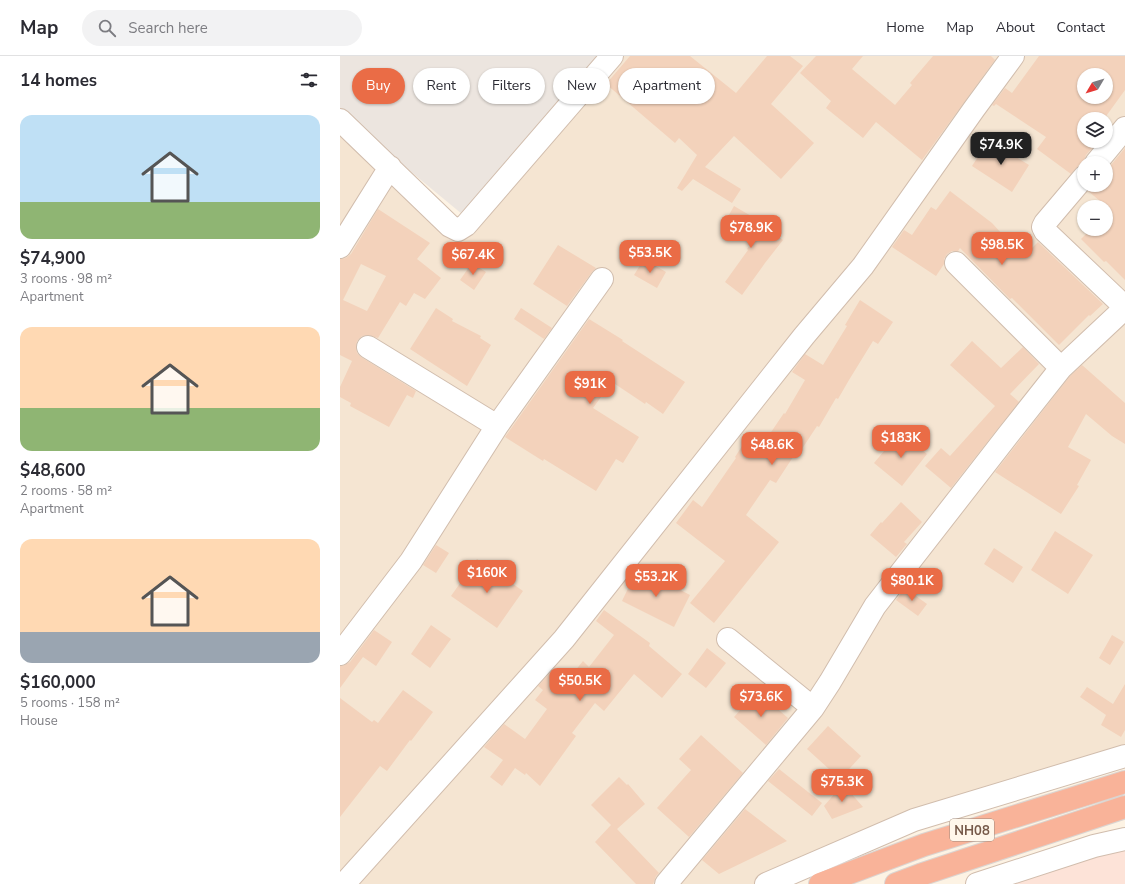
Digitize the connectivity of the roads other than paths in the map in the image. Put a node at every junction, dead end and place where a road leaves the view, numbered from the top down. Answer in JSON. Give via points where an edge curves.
{"nodes":[{"id":1,"x":612,"y":56,"type":"edge"},
{"id":2,"x":1013,"y":56,"type":"edge"},
{"id":3,"x":340,"y":120,"type":"edge"},
{"id":4,"x":1125,"y":128,"type":"edge"},
{"id":5,"x":1102,"y":156,"type":"edge"},
{"id":6,"x":390,"y":167,"type":"junction"},
{"id":7,"x":1077,"y":185,"type":"edge"},
{"id":8,"x":340,"y":247,"type":"edge"},
{"id":9,"x":956,"y":263,"type":"dead end"},
{"id":10,"x":602,"y":279,"type":"dead end"},
{"id":11,"x":1125,"y":308,"type":"edge"},
{"id":12,"x":368,"y":347,"type":"dead end"},
{"id":13,"x":1061,"y":368,"type":"junction"},
{"id":14,"x":497,"y":426,"type":"junction"},
{"id":15,"x":728,"y":639,"type":"dead end"},
{"id":16,"x":340,"y":654,"type":"edge"},
{"id":17,"x":813,"y":708,"type":"junction"},
{"id":18,"x":1125,"y":756,"type":"edge"},
{"id":19,"x":1125,"y":782,"type":"edge"},
{"id":20,"x":1125,"y":807,"type":"edge"},
{"id":21,"x":1125,"y":839,"type":"edge"},
{"id":22,"x":344,"y":884,"type":"edge"},
{"id":23,"x":666,"y":884,"type":"edge"},
{"id":24,"x":766,"y":884,"type":"edge"},
{"id":25,"x":820,"y":884,"type":"edge"},
{"id":26,"x":896,"y":884,"type":"edge"},
{"id":27,"x":977,"y":884,"type":"edge"}],
"edges":[{"from":1,"to":6,"type":"street","via":[[466,225],[458,230],[450,226]]},
{"from":2,"to":22,"type":"street","via":[[863,266],[799,342],[564,639]]},
{"from":3,"to":6,"type":"street"},
{"from":4,"to":5,"type":"street"},
{"from":6,"to":8,"type":"street"},
{"from":7,"to":11,"type":"street","via":[[1045,223],[1045,231]]},
{"from":9,"to":13,"type":"street"},
{"from":10,"to":14,"type":"street"},
{"from":11,"to":13,"type":"street"},
{"from":12,"to":14,"type":"street"},
{"from":13,"to":17,"type":"street","via":[[875,606]]},
{"from":14,"to":16,"type":"street","via":[[411,561]]},
{"from":15,"to":17,"type":"street"},
{"from":17,"to":23,"type":"street"},
{"from":18,"to":24,"type":"street","via":[[914,820]]},
{"from":19,"to":25,"type":"highway","number":"NH08","via":[[924,845]]},
{"from":20,"to":26,"type":"highway","number":"NH08"},
{"from":21,"to":27,"type":"street","via":[[1094,846]]}]}
